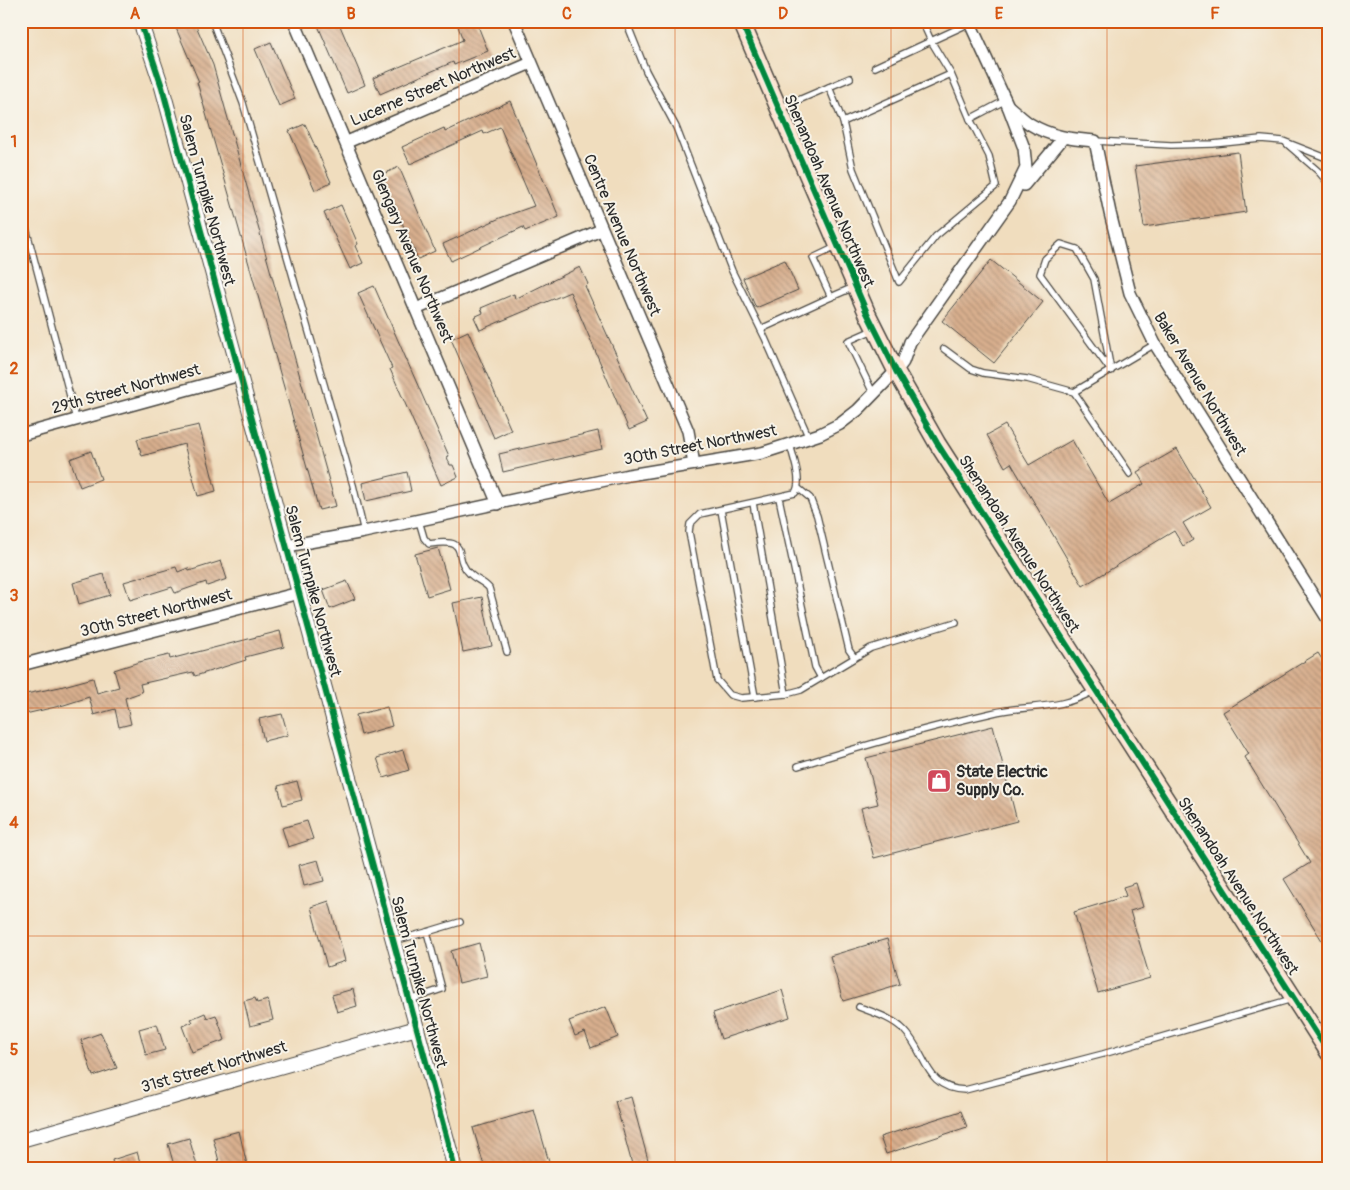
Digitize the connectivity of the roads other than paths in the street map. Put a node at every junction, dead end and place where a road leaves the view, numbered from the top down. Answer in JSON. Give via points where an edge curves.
{"nodes":[{"id":1,"x":140,"y":21,"type":"edge"},
{"id":2,"x":212,"y":21,"type":"edge"},
{"id":3,"x":294,"y":21,"type":"edge"},
{"id":4,"x":514,"y":21,"type":"edge"},
{"id":5,"x":626,"y":21,"type":"edge"},
{"id":6,"x":741,"y":21,"type":"edge"},
{"id":7,"x":922,"y":21,"type":"edge"},
{"id":8,"x":970,"y":22,"type":"edge"},
{"id":9,"x":931,"y":41,"type":"junction"},
{"id":10,"x":531,"y":63,"type":"junction"},
{"id":11,"x":875,"y":67,"type":"dead end"},
{"id":12,"x":952,"y":74,"type":"junction"},
{"id":13,"x":850,"y":78,"type":"dead end"},
{"id":14,"x":829,"y":87,"type":"junction"},
{"id":15,"x":1006,"y":104,"type":"junction"},
{"id":16,"x":778,"y":109,"type":"junction"},
{"id":17,"x":970,"y":119,"type":"junction"},
{"id":18,"x":843,"y":122,"type":"junction"},
{"id":19,"x":1063,"y":138,"type":"junction"},
{"id":20,"x":1096,"y":140,"type":"junction"},
{"id":21,"x":1283,"y":141,"type":"junction"},
{"id":22,"x":347,"y":142,"type":"junction"},
{"id":23,"x":1329,"y":159,"type":"edge"},
{"id":24,"x":1329,"y":184,"type":"edge"},
{"id":25,"x":1010,"y":201,"type":"junction"},
{"id":26,"x":21,"y":209,"type":"edge"},
{"id":27,"x":601,"y":230,"type":"junction"},
{"id":28,"x":837,"y":246,"type":"junction"},
{"id":29,"x":855,"y":287,"type":"junction"},
{"id":30,"x":831,"y":297,"type":"junction"},
{"id":31,"x":416,"y":309,"type":"junction"},
{"id":32,"x":761,"y":329,"type":"junction"},
{"id":33,"x":875,"y":329,"type":"junction"},
{"id":34,"x":1155,"y":344,"type":"junction"},
{"id":35,"x":944,"y":349,"type":"dead end"},
{"id":36,"x":1111,"y":370,"type":"junction"},
{"id":37,"x":896,"y":371,"type":"junction"},
{"id":38,"x":240,"y":376,"type":"junction"},
{"id":39,"x":1074,"y":392,"type":"junction"},
{"id":40,"x":874,"y":393,"type":"junction"},
{"id":41,"x":76,"y":419,"type":"junction"},
{"id":42,"x":21,"y":435,"type":"edge"},
{"id":43,"x":809,"y":438,"type":"junction"},
{"id":44,"x":790,"y":444,"type":"junction"},
{"id":45,"x":694,"y":464,"type":"junction"},
{"id":46,"x":1130,"y":474,"type":"dead end"},
{"id":47,"x":798,"y":488,"type":"junction"},
{"id":48,"x":779,"y":498,"type":"junction"},
{"id":49,"x":753,"y":503,"type":"junction"},
{"id":50,"x":498,"y":504,"type":"junction"},
{"id":51,"x":721,"y":510,"type":"junction"},
{"id":52,"x":420,"y":520,"type":"junction"},
{"id":53,"x":364,"y":532,"type":"junction"},
{"id":54,"x":287,"y":546,"type":"junction"},
{"id":55,"x":299,"y":594,"type":"junction"},
{"id":56,"x":956,"y":622,"type":"dead end"},
{"id":57,"x":1329,"y":622,"type":"edge"},
{"id":58,"x":507,"y":652,"type":"dead end"},
{"id":59,"x":854,"y":657,"type":"junction"},
{"id":60,"x":21,"y":665,"type":"edge"},
{"id":61,"x":821,"y":678,"type":"junction"},
{"id":62,"x":1096,"y":689,"type":"junction"},
{"id":63,"x":786,"y":694,"type":"junction"},
{"id":64,"x":755,"y":697,"type":"junction"},
{"id":65,"x":798,"y":766,"type":"dead end"},
{"id":66,"x":460,"y":922,"type":"dead end"},
{"id":67,"x":427,"y":932,"type":"junction"},
{"id":68,"x":394,"y":941,"type":"junction"},
{"id":69,"x":1294,"y":999,"type":"junction"},
{"id":70,"x":410,"y":1000,"type":"junction"},
{"id":71,"x":859,"y":1007,"type":"dead end"},
{"id":72,"x":417,"y":1028,"type":"junction"},
{"id":73,"x":1329,"y":1053,"type":"edge"},
{"id":74,"x":21,"y":1140,"type":"edge"},
{"id":75,"x":1329,"y":1162,"type":"edge"},
{"id":76,"x":455,"y":1169,"type":"edge"},
{"id":77,"x":1325,"y":1169,"type":"edge"}],
"edges":[{"from":1,"to":38,"type":"street","name":"Salem Turnpike Northwest","via":[[162,86]]},
{"from":2,"to":53,"type":"lane","via":[[243,104]]},
{"from":3,"to":22,"type":"street","name":"Glengary Avenue Northwest"},
{"from":4,"to":10,"type":"street","name":"Centre Avenue Northwest"},
{"from":5,"to":32,"type":"lane","via":[[646,71],[679,134],[732,271]]},
{"from":6,"to":16,"type":"main road","name":"Shenandoah Avenue Northwest"},
{"from":7,"to":9,"type":"lane"},
{"from":8,"to":9,"type":"lane"},
{"from":8,"to":15,"type":"street","name":"30th Street Northwest"},
{"from":9,"to":11,"type":"lane"},
{"from":9,"to":12,"type":"lane"},
{"from":10,"to":22,"type":"street","name":"Lucerne Street Northwest"},
{"from":10,"to":27,"type":"street","name":"Centre Avenue Northwest"},
{"from":12,"to":17,"type":"lane"},
{"from":12,"to":18,"type":"lane"},
{"from":13,"to":14,"type":"lane"},
{"from":14,"to":16,"type":"lane"},
{"from":14,"to":18,"type":"lane"},
{"from":15,"to":17,"type":"lane"},
{"from":15,"to":19,"type":"street","via":[[1028,123]]},
{"from":15,"to":25,"type":"street","name":"30th Street Northwest","via":[[1024,148],[1026,163],[1024,177]]},
{"from":16,"to":28,"type":"main road","name":"Shenandoah Avenue Northwest"},
{"from":17,"to":18,"type":"lane","via":[[990,156],[996,186],[936,236],[899,282],[853,169]]},
{"from":19,"to":20,"type":"street"},
{"from":19,"to":25,"type":"street","name":"30th Street Northwest"},
{"from":20,"to":21,"type":"lane","via":[[1171,145],[1261,138]]},
{"from":20,"to":34,"type":"street","name":"Baker Avenue Northwest","via":[[1130,293]]},
{"from":21,"to":23,"type":"lane"},
{"from":21,"to":24,"type":"lane"},
{"from":22,"to":31,"type":"street","name":"Glengary Avenue Northwest"},
{"from":25,"to":37,"type":"street","name":"30th Street Northwest","via":[[910,342]]},
{"from":26,"to":41,"type":"lane"},
{"from":27,"to":31,"type":"street"},
{"from":27,"to":45,"type":"street","name":"Centre Avenue Northwest","via":[[688,431]]},
{"from":28,"to":29,"type":"main road","name":"Shenandoah Avenue Northwest"},
{"from":28,"to":30,"type":"lane","via":[[813,258]]},
{"from":29,"to":30,"type":"lane"},
{"from":29,"to":33,"type":"main road","name":"Shenandoah Avenue Northwest"},
{"from":30,"to":32,"type":"lane"},
{"from":31,"to":50,"type":"street","name":"Glengary Avenue Northwest"},
{"from":32,"to":43,"type":"lane"},
{"from":33,"to":37,"type":"main road","name":"Shenandoah Avenue Northwest"},
{"from":33,"to":40,"type":"lane","via":[[848,341]]},
{"from":34,"to":36,"type":"lane"},
{"from":34,"to":57,"type":"street","name":"Baker Avenue Northwest"},
{"from":35,"to":39,"type":"lane","via":[[983,373],[1027,379]]},
{"from":36,"to":36,"type":"lane","via":[[1094,279],[1076,249],[1061,244],[1045,259],[1040,274]]},
{"from":36,"to":39,"type":"lane"},
{"from":37,"to":40,"type":"street","name":"30th Street Northwest"},
{"from":37,"to":62,"type":"main road","name":"Shenandoah Avenue Northwest","via":[[938,443]]},
{"from":38,"to":41,"type":"street","name":"29th Street Northwest"},
{"from":38,"to":54,"type":"street","name":"Salem Turnpike Northwest"},
{"from":39,"to":46,"type":"lane"},
{"from":40,"to":43,"type":"street","name":"30th Street Northwest","via":[[840,424]]},
{"from":41,"to":42,"type":"street","name":"29th Street Northwest"},
{"from":43,"to":44,"type":"street","name":"30th Street Northwest"},
{"from":44,"to":45,"type":"street","name":"30th Street Northwest","via":[[762,453]]},
{"from":44,"to":47,"type":"lane"},
{"from":45,"to":50,"type":"street","name":"30th Street Northwest"},
{"from":47,"to":48,"type":"lane","via":[[791,495]]},
{"from":47,"to":59,"type":"lane","via":[[810,498],[817,516],[848,650]]},
{"from":48,"to":49,"type":"lane"},
{"from":48,"to":61,"type":"lane","via":[[815,666]]},
{"from":49,"to":51,"type":"lane"},
{"from":49,"to":63,"type":"lane"},
{"from":50,"to":52,"type":"street","name":"30th Street Northwest"},
{"from":51,"to":64,"type":"lane"},
{"from":51,"to":64,"type":"lane","via":[[700,514],[690,524],[689,532],[717,680],[730,695]]},
{"from":52,"to":53,"type":"street","name":"30th Street Northwest"},
{"from":52,"to":58,"type":"lane","via":[[424,538],[429,544],[454,544],[460,549],[465,568],[489,588]]},
{"from":53,"to":54,"type":"street","name":"30th Street Northwest"},
{"from":54,"to":55,"type":"street","name":"Salem Turnpike Northwest"},
{"from":55,"to":60,"type":"street","name":"30th Street Northwest"},
{"from":55,"to":68,"type":"street","name":"Salem Turnpike Northwest"},
{"from":56,"to":59,"type":"lane","via":[[871,648]]},
{"from":59,"to":61,"type":"lane"},
{"from":61,"to":63,"type":"lane","via":[[801,690]]},
{"from":62,"to":65,"type":"lane","via":[[1065,704],[995,712],[890,738]]},
{"from":62,"to":69,"type":"main road","name":"Shenandoah Avenue Northwest"},
{"from":63,"to":64,"type":"lane"},
{"from":66,"to":67,"type":"lane"},
{"from":67,"to":68,"type":"lane"},
{"from":67,"to":70,"type":"lane","via":[[442,989]]},
{"from":68,"to":70,"type":"street","name":"Salem Turnpike Northwest"},
{"from":69,"to":71,"type":"lane","via":[[965,1090],[945,1086],[936,1080],[904,1029],[880,1014]]},
{"from":69,"to":73,"type":"main road","name":"Shenandoah Avenue Northwest"},
{"from":70,"to":72,"type":"street","name":"Salem Turnpike Northwest"},
{"from":72,"to":74,"type":"street","name":"31st Street Northwest"},
{"from":72,"to":76,"type":"street","name":"Salem Turnpike Northwest"},
{"from":75,"to":77,"type":"lane"}]}
